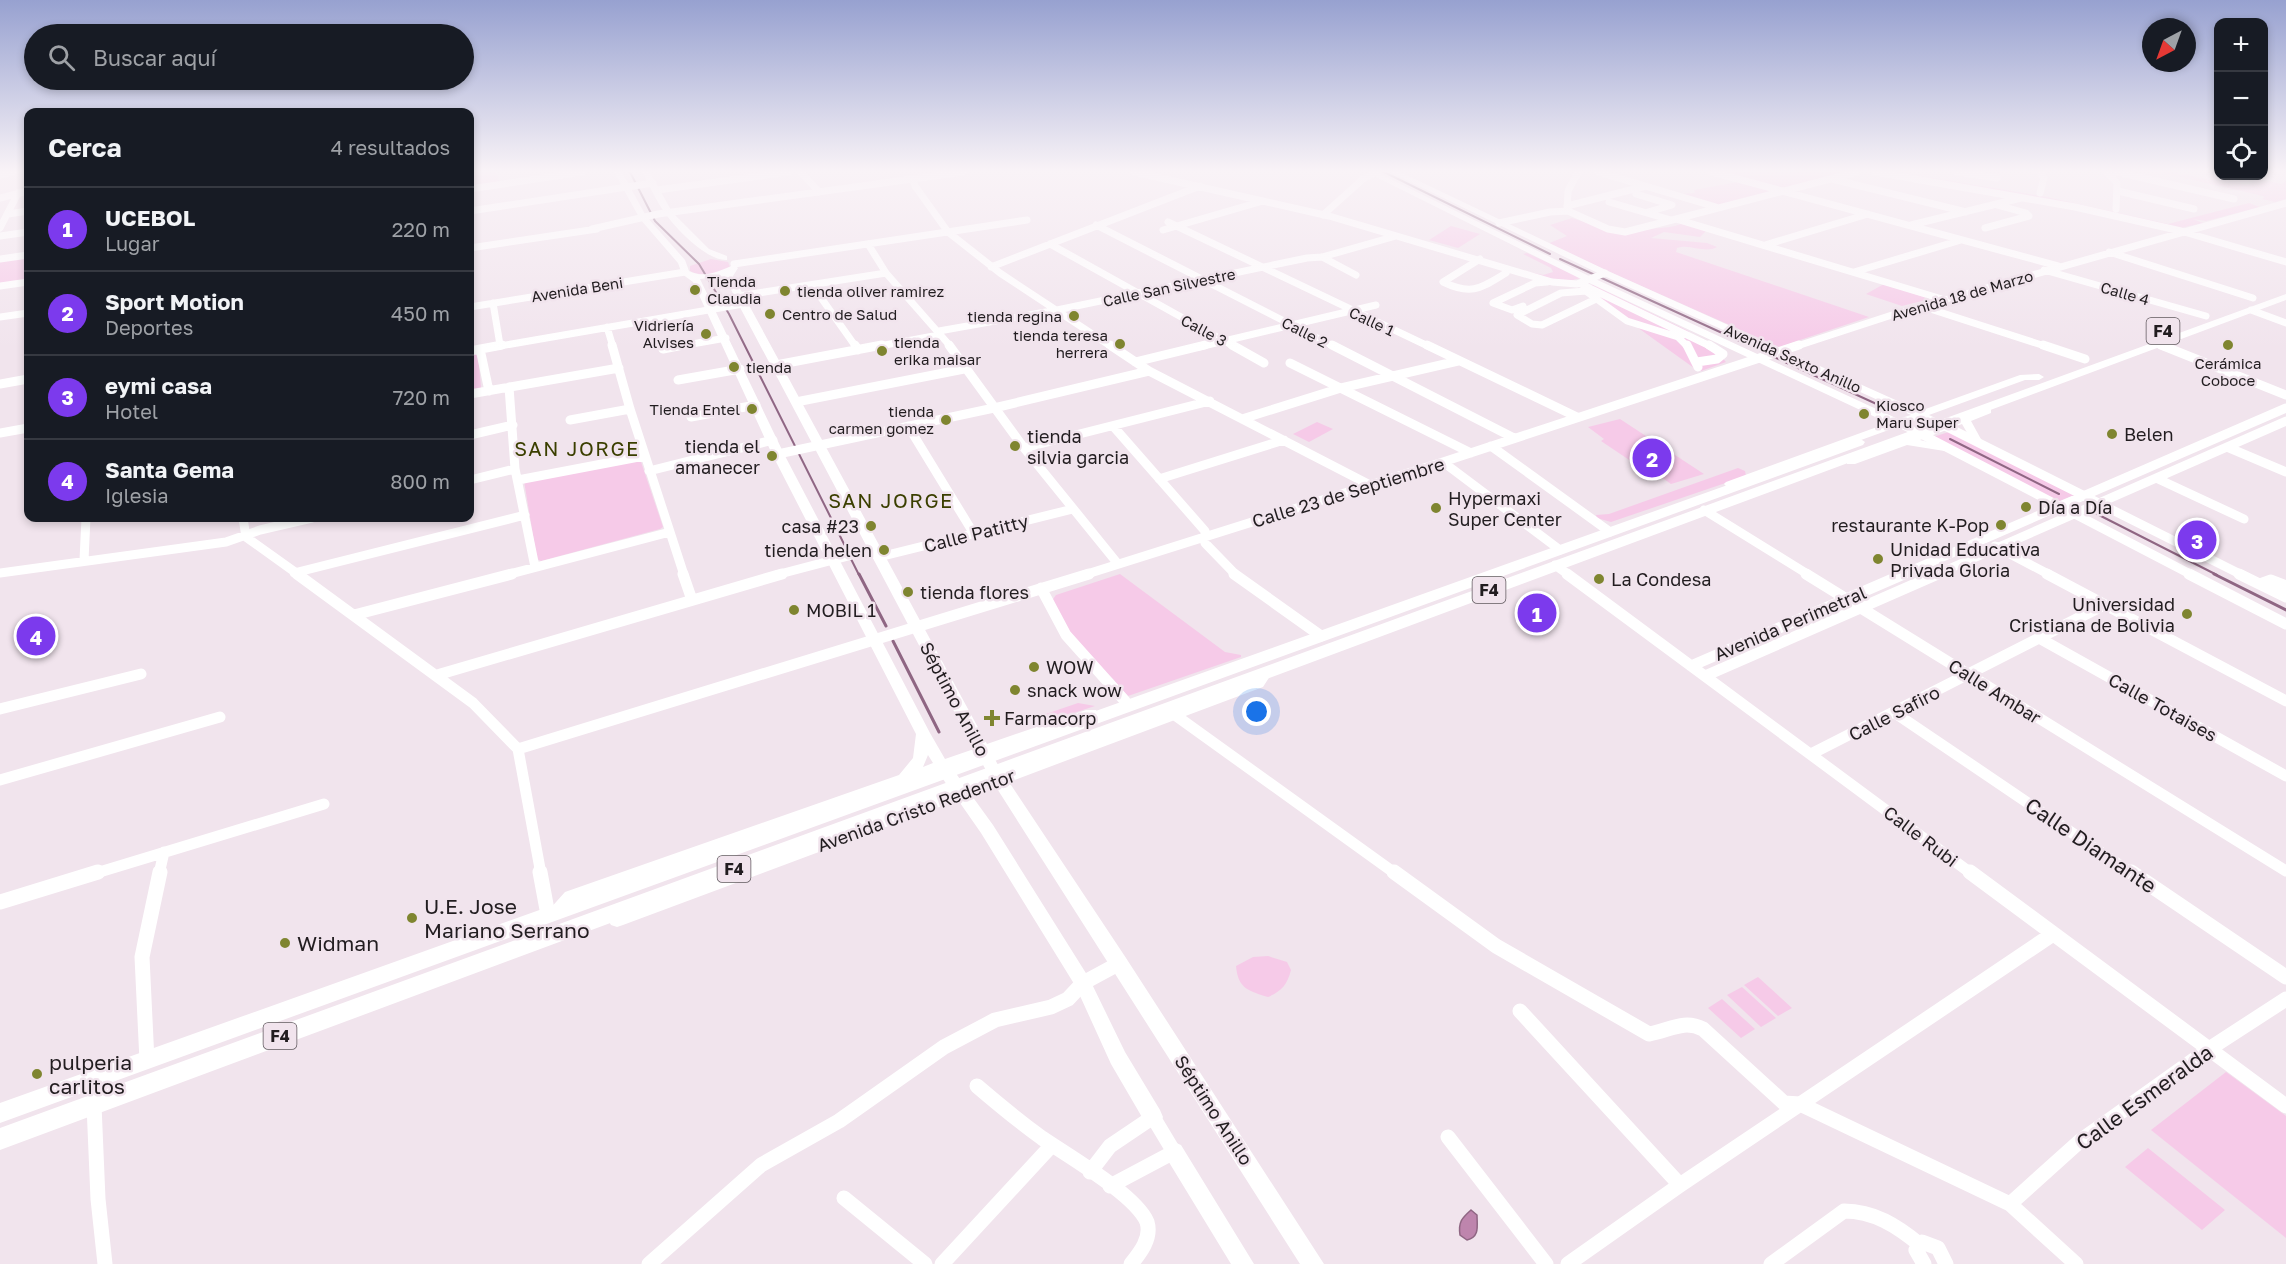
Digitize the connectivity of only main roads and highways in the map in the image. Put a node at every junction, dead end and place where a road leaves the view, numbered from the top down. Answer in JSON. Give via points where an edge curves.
{"nodes":[{"id":1,"x":657,"y":231,"type":"edge"},
{"id":2,"x":686,"y":231,"type":"edge"},
{"id":3,"x":1491,"y":231,"type":"edge"},
{"id":4,"x":1515,"y":231,"type":"edge"},
{"id":5,"x":1554,"y":250,"type":"junction"},
{"id":6,"x":1537,"y":254,"type":"junction"},
{"id":7,"x":1566,"y":256,"type":"junction"},
{"id":8,"x":724,"y":258,"type":"junction"},
{"id":9,"x":1550,"y":261,"type":"junction"},
{"id":10,"x":734,"y":266,"type":"junction"},
{"id":11,"x":689,"y":273,"type":"junction"},
{"id":12,"x":1587,"y":280,"type":"junction"},
{"id":13,"x":2286,"y":287,"type":"edge"},
{"id":14,"x":2286,"y":297,"type":"edge"},
{"id":15,"x":2252,"y":304,"type":"junction"},
{"id":16,"x":1767,"y":355,"type":"junction"},
{"id":17,"x":2040,"y":381,"type":"junction"},
{"id":18,"x":1898,"y":405,"type":"junction"},
{"id":19,"x":1937,"y":408,"type":"junction"},
{"id":20,"x":1874,"y":411,"type":"junction"},
{"id":21,"x":1921,"y":415,"type":"junction"},
{"id":22,"x":1965,"y":420,"type":"junction"},
{"id":23,"x":1898,"y":423,"type":"junction"},
{"id":24,"x":1947,"y":427,"type":"junction"},
{"id":25,"x":1880,"y":430,"type":"junction"},
{"id":26,"x":1923,"y":435,"type":"junction"},
{"id":27,"x":1906,"y":441,"type":"junction"},
{"id":28,"x":1977,"y":441,"type":"road end"},
{"id":29,"x":1953,"y":451,"type":"road end"},
{"id":30,"x":1705,"y":506,"type":"junction"},
{"id":31,"x":1259,"y":667,"type":"junction"},
{"id":32,"x":969,"y":725,"type":"junction"},
{"id":33,"x":923,"y":733,"type":"junction"},
{"id":34,"x":1020,"y":738,"type":"junction"},
{"id":35,"x":991,"y":749,"type":"junction"},
{"id":36,"x":934,"y":768,"type":"junction"},
{"id":37,"x":1024,"y":770,"type":"junction"},
{"id":38,"x":999,"y":780,"type":"junction"},
{"id":39,"x":900,"y":781,"type":"junction"},
{"id":40,"x":946,"y":799,"type":"junction"},
{"id":41,"x":1014,"y":802,"type":"junction"},
{"id":42,"x":879,"y":806,"type":"junction"},
{"id":43,"x":977,"y":814,"type":"junction"},
{"id":44,"x":554,"y":920,"type":"junction"},
{"id":45,"x":245,"y":1025,"type":"junction"},
{"id":46,"x":34,"y":1101,"type":"junction"},
{"id":47,"x":0,"y":1113,"type":"edge"},
{"id":48,"x":1153,"y":1117,"type":"road end"},
{"id":49,"x":0,"y":1120,"type":"edge"},
{"id":50,"x":0,"y":1139,"type":"edge"},
{"id":51,"x":1174,"y":1152,"type":"road end"},
{"id":52,"x":1243,"y":1264,"type":"edge"},
{"id":53,"x":1312,"y":1264,"type":"edge"}],
"edges":[{"from":1,"to":11,"type":"main road"},
{"from":2,"to":8,"type":"main road","via":[[707,253]]},
{"from":3,"to":6,"type":"main road","name":"Avenida Sexto Anillo"},
{"from":4,"to":5,"type":"main road","name":"Avenida Sexto Anillo"},
{"from":5,"to":6,"type":"main road"},
{"from":5,"to":7,"type":"main road","name":"Avenida Sexto Anillo"},
{"from":6,"to":9,"type":"main road","name":"Avenida Sexto Anillo"},
{"from":7,"to":9,"type":"main road","via":[[1550,257]]},
{"from":7,"to":12,"type":"main road","name":"Avenida Sexto Anillo"},
{"from":8,"to":10,"type":"main road"},
{"from":8,"to":11,"type":"main road","via":[[696,261]]},
{"from":9,"to":12,"type":"main road","name":"Avenida Sexto Anillo"},
{"from":10,"to":11,"type":"main road","via":[[710,277]]},
{"from":10,"to":32,"type":"main road","name":"Séptimo Anillo","via":[[729,276],[738,302],[776,365]]},
{"from":11,"to":33,"type":"main road","via":[[716,308],[778,453]]},
{"from":12,"to":16,"type":"main road","name":"Avenida Sexto Anillo"},
{"from":12,"to":16,"type":"main road","name":"Avenida Sexto Anillo"},
{"from":13,"to":15,"type":"highway","name":"Avenida Cristo Redentor","number":"F4"},
{"from":14,"to":15,"type":"highway","name":"Avenida Cristo Redentor","number":"F4"},
{"from":15,"to":17,"type":"highway","name":"Avenida Cristo Redentor","number":"F4","via":[[2157,344]]},
{"from":15,"to":17,"type":"highway","name":"Avenida Cristo Redentor","number":"F4","via":[[2085,359]]},
{"from":16,"to":18,"type":"main road","name":"Avenida Sexto Anillo"},
{"from":16,"to":20,"type":"main road","name":"Avenida Sexto Anillo"},
{"from":17,"to":19,"type":"main road","name":"Avenida Cristo Redentor","via":[[2024,377]]},
{"from":17,"to":22,"type":"main road","name":"Avenida Cristo Redentor","via":[[2048,387]]},
{"from":17,"to":30,"type":"highway","name":"Avenida Cristo Redentor","number":"F4","via":[[1741,497]]},
{"from":17,"to":30,"type":"highway","name":"Avenida Cristo Redentor","number":"F4","via":[[1728,489]]},
{"from":18,"to":19,"type":"main road"},
{"from":18,"to":21,"type":"main road","name":"Avenida Sexto Anillo"},
{"from":19,"to":21,"type":"main road","name":"Avenida Cristo Redentor"},
{"from":19,"to":22,"type":"main road","via":[[1941,417]]},
{"from":20,"to":23,"type":"main road","name":"Avenida Sexto Anillo"},
{"from":20,"to":25,"type":"main road","via":[[1881,422]]},
{"from":21,"to":23,"type":"main road","name":"Avenida Cristo Redentor"},
{"from":21,"to":24,"type":"main road","name":"Avenida Sexto Anillo"},
{"from":22,"to":24,"type":"main road","name":"Avenida Cristo Redentor"},
{"from":22,"to":28,"type":"main road"},
{"from":23,"to":25,"type":"main road","name":"Avenida Cristo Redentor"},
{"from":23,"to":26,"type":"main road"},
{"from":24,"to":26,"type":"main road","name":"Avenida Cristo Redentor"},
{"from":25,"to":27,"type":"main road","via":[[1901,432]]},
{"from":25,"to":30,"type":"main road","name":"Avenida Cristo Redentor","via":[[1715,490]]},
{"from":26,"to":27,"type":"main road","name":"Avenida Cristo Redentor"},
{"from":27,"to":29,"type":"main road"},
{"from":27,"to":30,"type":"main road","name":"Avenida Cristo Redentor","via":[[1738,503]]},
{"from":30,"to":31,"type":"highway","name":"Avenida Cristo Redentor","number":"F4","via":[[1555,565]]},
{"from":30,"to":31,"type":"highway","name":"Avenida Cristo Redentor","number":"F4","via":[[1610,532],[1321,636]]},
{"from":31,"to":34,"type":"main road","name":"Avenida Cristo Redentor","via":[[1233,663]]},
{"from":31,"to":37,"type":"main road","name":"Avenida Cristo Redentor","via":[[1258,684]]},
{"from":31,"to":42,"type":"highway","name":"Avenida Cristo Redentor","number":"F4","via":[[1050,752]]},
{"from":31,"to":42,"type":"highway","name":"Avenida Cristo Redentor","number":"F4","via":[[1038,739]]},
{"from":32,"to":34,"type":"main road","via":[[975,732],[996,740]]},
{"from":32,"to":35,"type":"main road","name":"Séptimo Anillo"},
{"from":33,"to":36,"type":"main road"},
{"from":33,"to":39,"type":"main road","via":[[921,757]]},
{"from":34,"to":35,"type":"main road","name":"Avenida Cristo Redentor"},
{"from":35,"to":36,"type":"main road","name":"Avenida Cristo Redentor"},
{"from":35,"to":37,"type":"main road","via":[[998,767]]},
{"from":35,"to":38,"type":"main road","name":"Séptimo Anillo"},
{"from":36,"to":39,"type":"main road","name":"Avenida Cristo Redentor"},
{"from":36,"to":40,"type":"main road","via":[[950,784]]},
{"from":37,"to":38,"type":"main road","name":"Avenida Cristo Redentor"},
{"from":37,"to":41,"type":"main road","via":[[1014,788]]},
{"from":38,"to":40,"type":"main road","name":"Avenida Cristo Redentor"},
{"from":38,"to":41,"type":"main road","name":"Séptimo Anillo"},
{"from":39,"to":44,"type":"main road","name":"Avenida Cristo Redentor","via":[[571,897]]},
{"from":40,"to":43,"type":"main road"},
{"from":40,"to":43,"type":"main road","via":[[952,806]]},
{"from":40,"to":44,"type":"main road","name":"Avenida Cristo Redentor","via":[[583,933]]},
{"from":41,"to":53,"type":"main road","name":"Séptimo Anillo"},
{"from":42,"to":44,"type":"highway","name":"Avenida Cristo Redentor","number":"F4"},
{"from":43,"to":48,"type":"main road","via":[[1083,983],[1118,1058]]},
{"from":44,"to":45,"type":"highway","name":"Avenida Cristo Redentor","number":"F4"},
{"from":44,"to":50,"type":"highway","name":"Avenida Cristo Redentor","number":"F4"},
{"from":45,"to":46,"type":"highway","name":"Avenida Cristo Redentor","number":"F4"},
{"from":45,"to":50,"type":"highway","via":[[239,1037],[223,1048],[52,1111]]},
{"from":46,"to":47,"type":"highway","name":"Avenida Cristo Redentor","number":"F4"},
{"from":46,"to":49,"type":"highway"},
{"from":51,"to":52,"type":"main road"}]}
